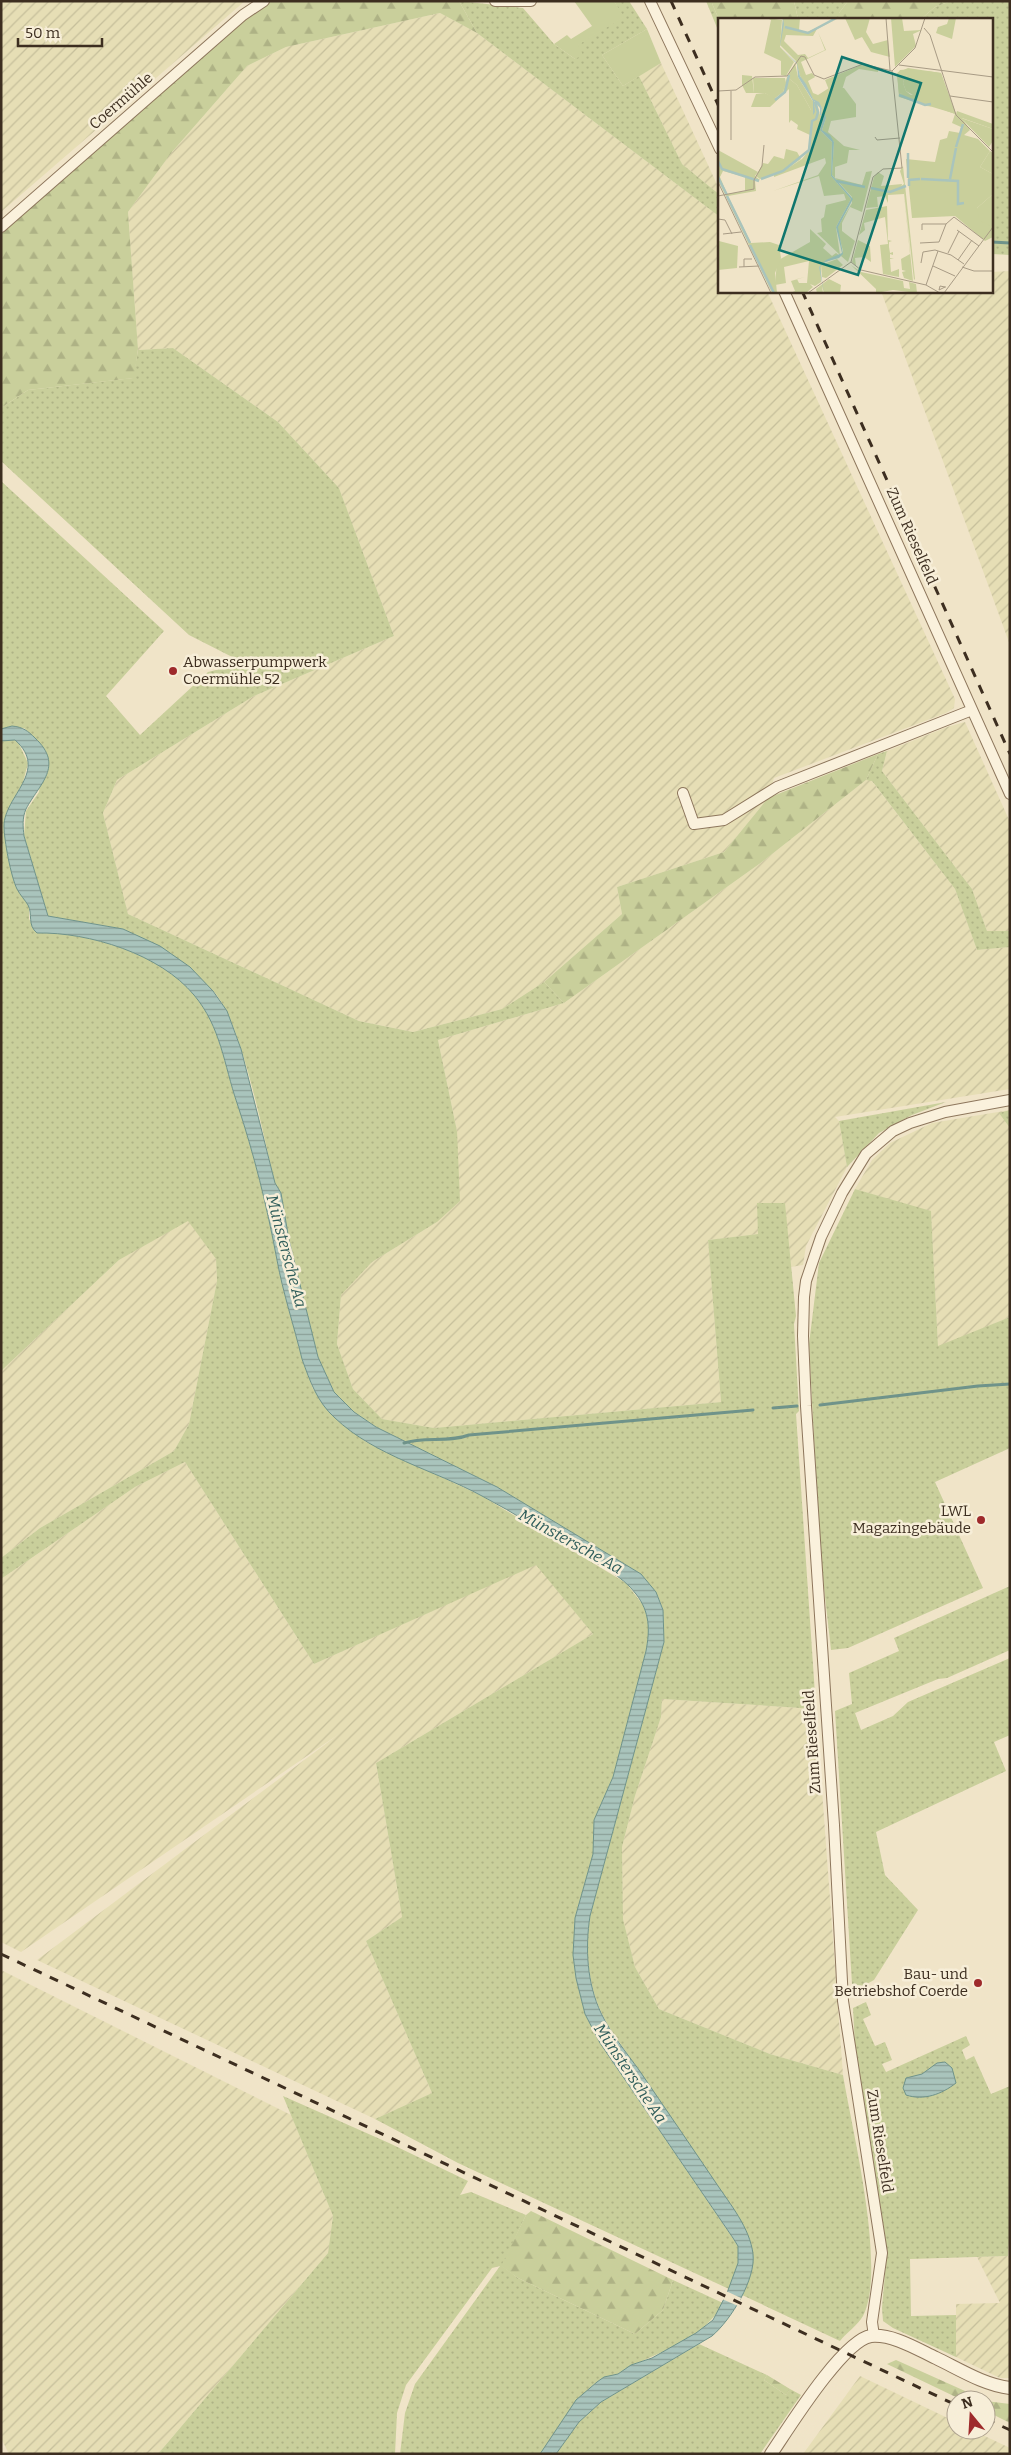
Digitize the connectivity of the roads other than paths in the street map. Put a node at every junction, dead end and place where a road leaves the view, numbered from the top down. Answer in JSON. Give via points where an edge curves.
{"nodes":[{"id":1,"x":264,"y":1,"type":"edge"},
{"id":2,"x":495,"y":1,"type":"edge"},
{"id":3,"x":531,"y":1,"type":"edge"},
{"id":4,"x":650,"y":1,"type":"edge"},
{"id":5,"x":718,"y":145,"type":"edge"},
{"id":6,"x":1,"y":228,"type":"edge"},
{"id":7,"x":784,"y":292,"type":"edge"},
{"id":8,"x":972,"y":710,"type":"junction"},
{"id":9,"x":683,"y":793,"type":"dead end"},
{"id":10,"x":1010,"y":794,"type":"edge"},
{"id":11,"x":1010,"y":1100,"type":"edge"},
{"id":12,"x":874,"y":2336,"type":"junction"},
{"id":13,"x":1010,"y":2388,"type":"edge"},
{"id":14,"x":771,"y":2454,"type":"edge"}],
"edges":[{"from":1,"to":6,"type":"street","name":"Coermühle","via":[[242,15]]},
{"from":2,"to":3,"type":"street"},
{"from":4,"to":5,"type":"street"},
{"from":7,"to":8,"type":"street","name":"Zum Rieselfeld"},
{"from":8,"to":9,"type":"street","via":[[777,787],[724,820],[694,824]]},
{"from":8,"to":10,"type":"street","name":"Zum Rieselfeld"},
{"from":11,"to":12,"type":"street","name":"Zum Rieselfeld","via":[[927,1116],[893,1131],[873,1148],[856,1168],[821,1237],[804,1297],[807,1416],[843,2001],[882,2253],[872,2322]]},
{"from":12,"to":13,"type":"street","via":[[904,2343],[985,2381]]},
{"from":12,"to":14,"type":"street","via":[[860,2340],[837,2362]]}]}
